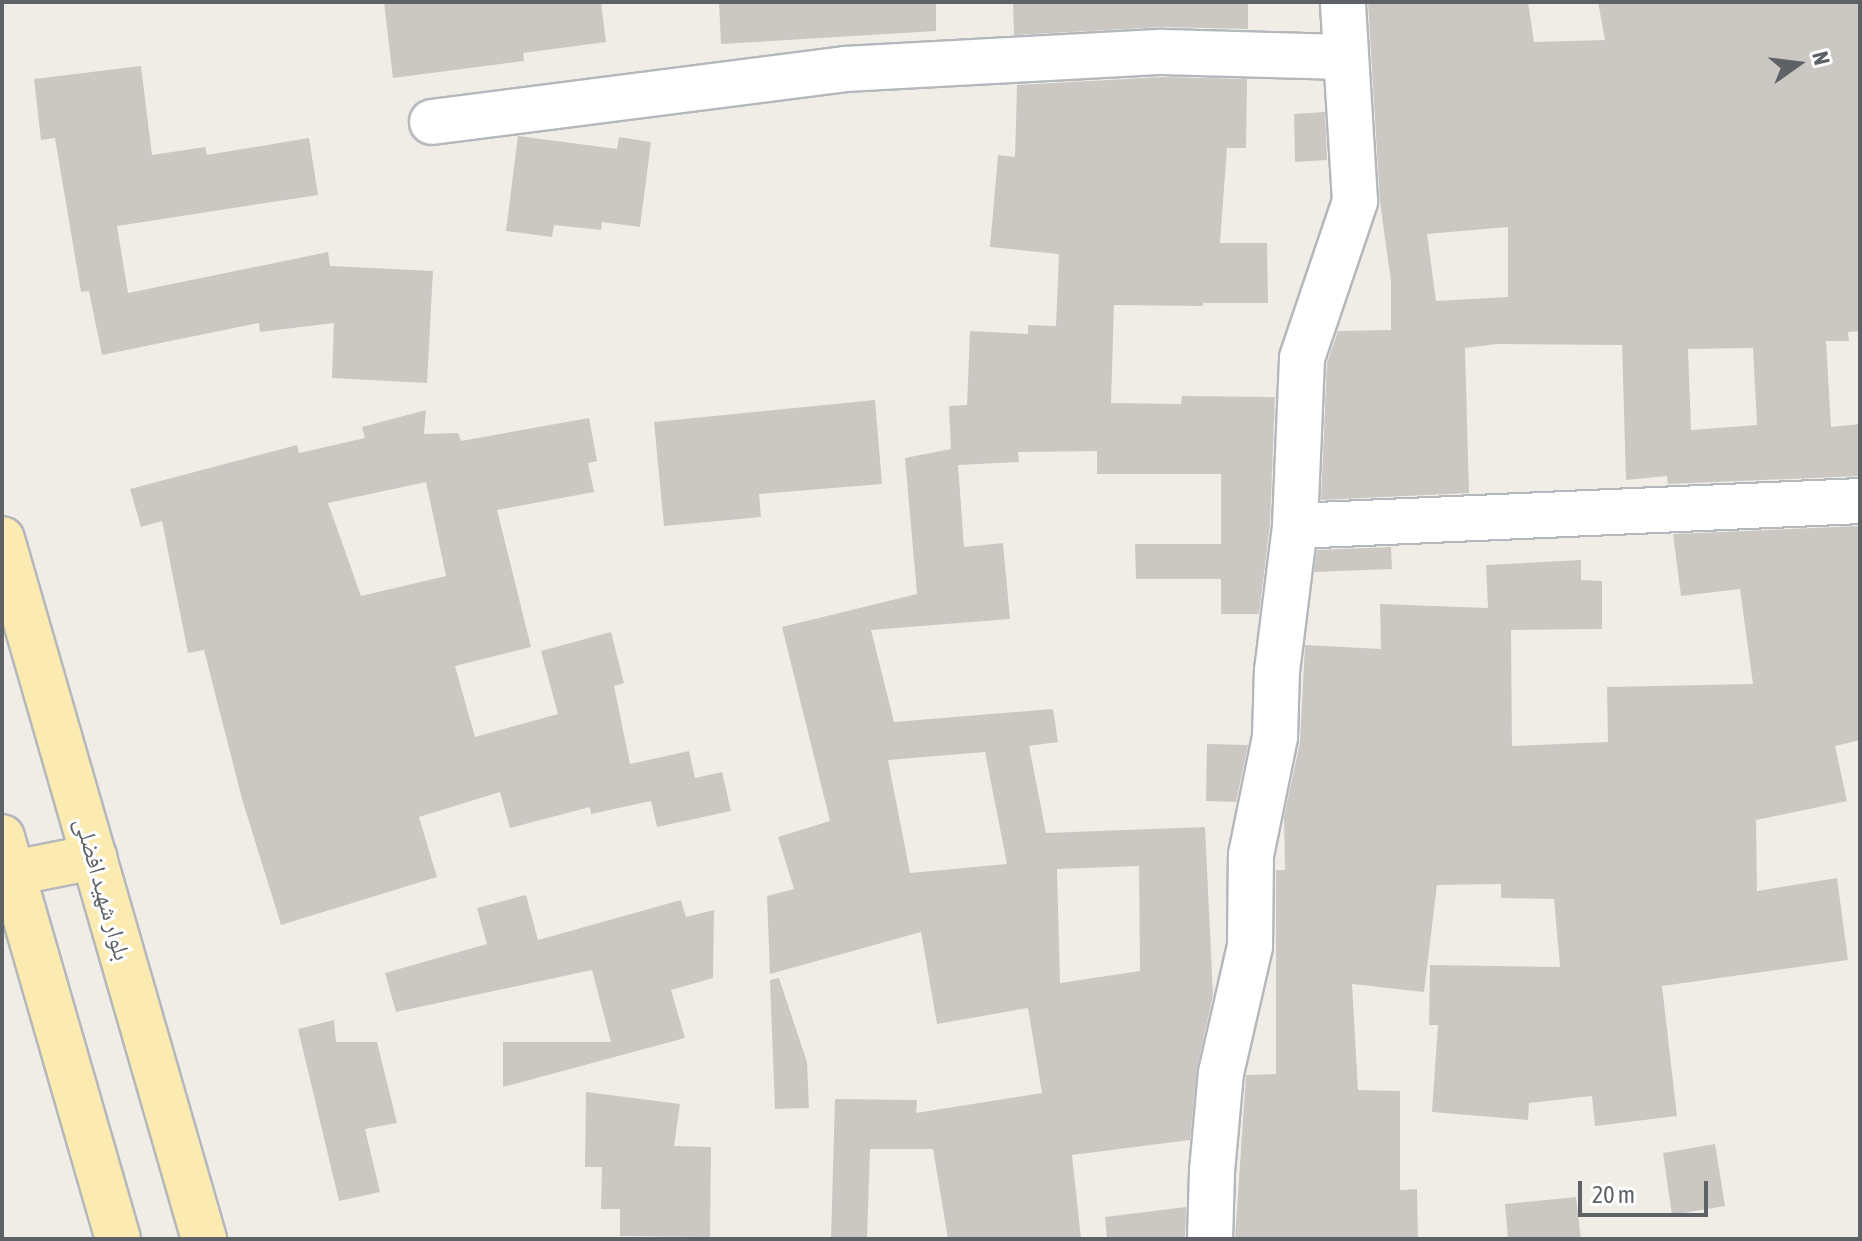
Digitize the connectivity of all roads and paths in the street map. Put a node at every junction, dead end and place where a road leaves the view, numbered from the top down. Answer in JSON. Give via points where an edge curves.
{"nodes":[{"id":1,"x":1343,"y":2,"type":"edge"},
{"id":2,"x":1345,"y":57,"type":"junction"},
{"id":3,"x":432,"y":122,"type":"dead end"},
{"id":4,"x":1860,"y":501,"type":"edge"},
{"id":5,"x":1295,"y":526,"type":"junction"},
{"id":6,"x":2,"y":539,"type":"edge"},
{"id":7,"x":8,"y":855,"type":"edge"},
{"id":8,"x":94,"y":857,"type":"junction"},
{"id":9,"x":118,"y":1239,"type":"edge"},
{"id":10,"x":204,"y":1239,"type":"edge"},
{"id":11,"x":1210,"y":1239,"type":"edge"}],
"edges":[{"from":1,"to":2,"type":"street"},
{"from":2,"to":3,"type":"street","via":[[1163,52],[845,69]]},
{"from":2,"to":5,"type":"street","via":[[1355,201],[1302,358]]},
{"from":4,"to":5,"type":"street"},
{"from":5,"to":11,"type":"street","via":[[1277,671],[1275,737],[1251,855],[1250,946],[1221,1073]]},
{"from":6,"to":8,"type":"main road","name":"بلوار شهید افضلی"},
{"from":7,"to":8,"type":"main road"},
{"from":7,"to":9,"type":"main road"},
{"from":8,"to":10,"type":"main road","name":"بلوار شهید افضلی"}]}
